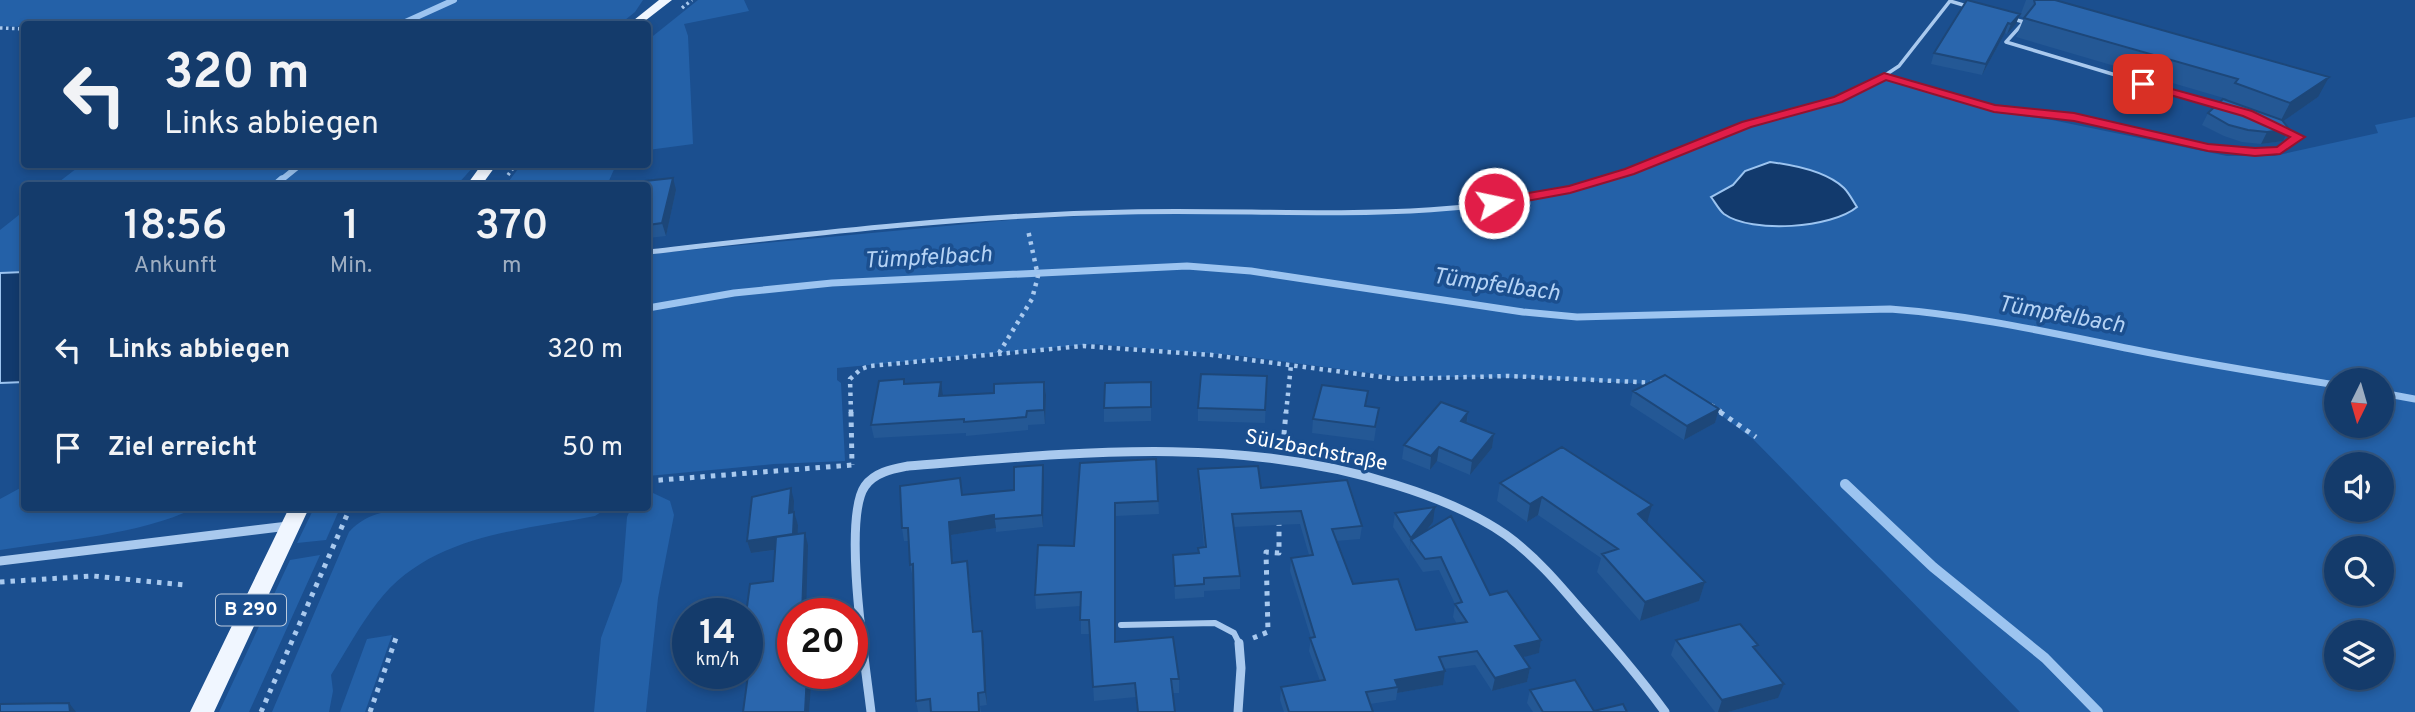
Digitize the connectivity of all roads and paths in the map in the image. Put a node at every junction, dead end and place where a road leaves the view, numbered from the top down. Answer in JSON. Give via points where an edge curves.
{"nodes":[{"id":1,"x":666,"y":0,"type":"edge"},
{"id":2,"x":1975,"y":8,"type":"edge"},
{"id":3,"x":2012,"y":18,"type":"edge"},
{"id":4,"x":638,"y":21,"type":"edge"},
{"id":5,"x":0,"y":28,"type":"edge"},
{"id":6,"x":21,"y":29,"type":"edge"},
{"id":7,"x":1884,"y":76,"type":"junction"},
{"id":8,"x":2234,"y":110,"type":"edge"},
{"id":9,"x":2278,"y":128,"type":"edge"},
{"id":10,"x":1025,"y":215,"type":"junction"},
{"id":11,"x":651,"y":252,"type":"edge"},
{"id":12,"x":999,"y":353,"type":"junction"},
{"id":13,"x":1291,"y":365,"type":"junction"},
{"id":14,"x":1667,"y":384,"type":"edge"},
{"id":15,"x":1701,"y":399,"type":"edge"},
{"id":16,"x":1756,"y":437,"type":"dead end"},
{"id":17,"x":1281,"y":458,"type":"junction"},
{"id":18,"x":852,"y":465,"type":"junction"},
{"id":19,"x":872,"y":478,"type":"junction"},
{"id":20,"x":651,"y":481,"type":"edge"},
{"id":21,"x":349,"y":511,"type":"edge"},
{"id":22,"x":1279,"y":511,"type":"edge"},
{"id":23,"x":294,"y":517,"type":"edge"},
{"id":24,"x":0,"y":561,"type":"edge"},
{"id":25,"x":0,"y":582,"type":"edge"},
{"id":26,"x":185,"y":584,"type":"dead end"},
{"id":27,"x":1121,"y":625,"type":"dead end"},
{"id":28,"x":397,"y":635,"type":"dead end"},
{"id":29,"x":1239,"y":643,"type":"junction"},
{"id":30,"x":202,"y":712,"type":"edge"},
{"id":31,"x":261,"y":712,"type":"edge"},
{"id":32,"x":370,"y":712,"type":"edge"},
{"id":33,"x":871,"y":712,"type":"edge"},
{"id":34,"x":1238,"y":712,"type":"edge"},
{"id":35,"x":1665,"y":712,"type":"edge"}],
"edges":[{"from":1,"to":4,"type":"main road"},
{"from":2,"to":7,"type":"lane","via":[[1950,1],[1899,65]]},
{"from":3,"to":8,"type":"lane","via":[[2024,22],[2006,42]]},
{"from":5,"to":6,"type":"path"},
{"from":7,"to":9,"type":"lane","via":[[1994,108],[2074,117],[2208,148],[2280,150],[2299,137]]},
{"from":7,"to":10,"type":"lane","via":[[1838,100],[1747,124],[1630,172],[1570,190],[1494,203],[1425,209]]},
{"from":10,"to":11,"type":"lane"},
{"from":10,"to":12,"type":"path","via":[[1038,273],[1032,299]]},
{"from":12,"to":13,"type":"path","via":[[1100,346]]},
{"from":12,"to":18,"type":"path","via":[[870,366],[854,373],[849,384]]},
{"from":13,"to":14,"type":"path","via":[[1396,379],[1530,376]]},
{"from":13,"to":17,"type":"path"},
{"from":15,"to":16,"type":"path"},
{"from":17,"to":19,"type":"street","name":"Sülzbachstraße","via":[[1127,449],[908,466]]},
{"from":17,"to":35,"type":"street","name":"Sülzbachstraße","via":[[1411,488],[1459,506],[1507,536],[1543,566]]},
{"from":18,"to":19,"type":"path"},
{"from":18,"to":20,"type":"path"},
{"from":19,"to":33,"type":"street","via":[[862,490],[857,536]]},
{"from":21,"to":31,"type":"path"},
{"from":22,"to":29,"type":"path","via":[[1279,553],[1266,552],[1268,632]]},
{"from":23,"to":24,"type":"street"},
{"from":23,"to":30,"type":"main road","number":"B 290"},
{"from":25,"to":26,"type":"path","via":[[96,576]]},
{"from":27,"to":29,"type":"lane","via":[[1215,623],[1234,633]]},
{"from":28,"to":32,"type":"path"},
{"from":29,"to":34,"type":"street"}]}
